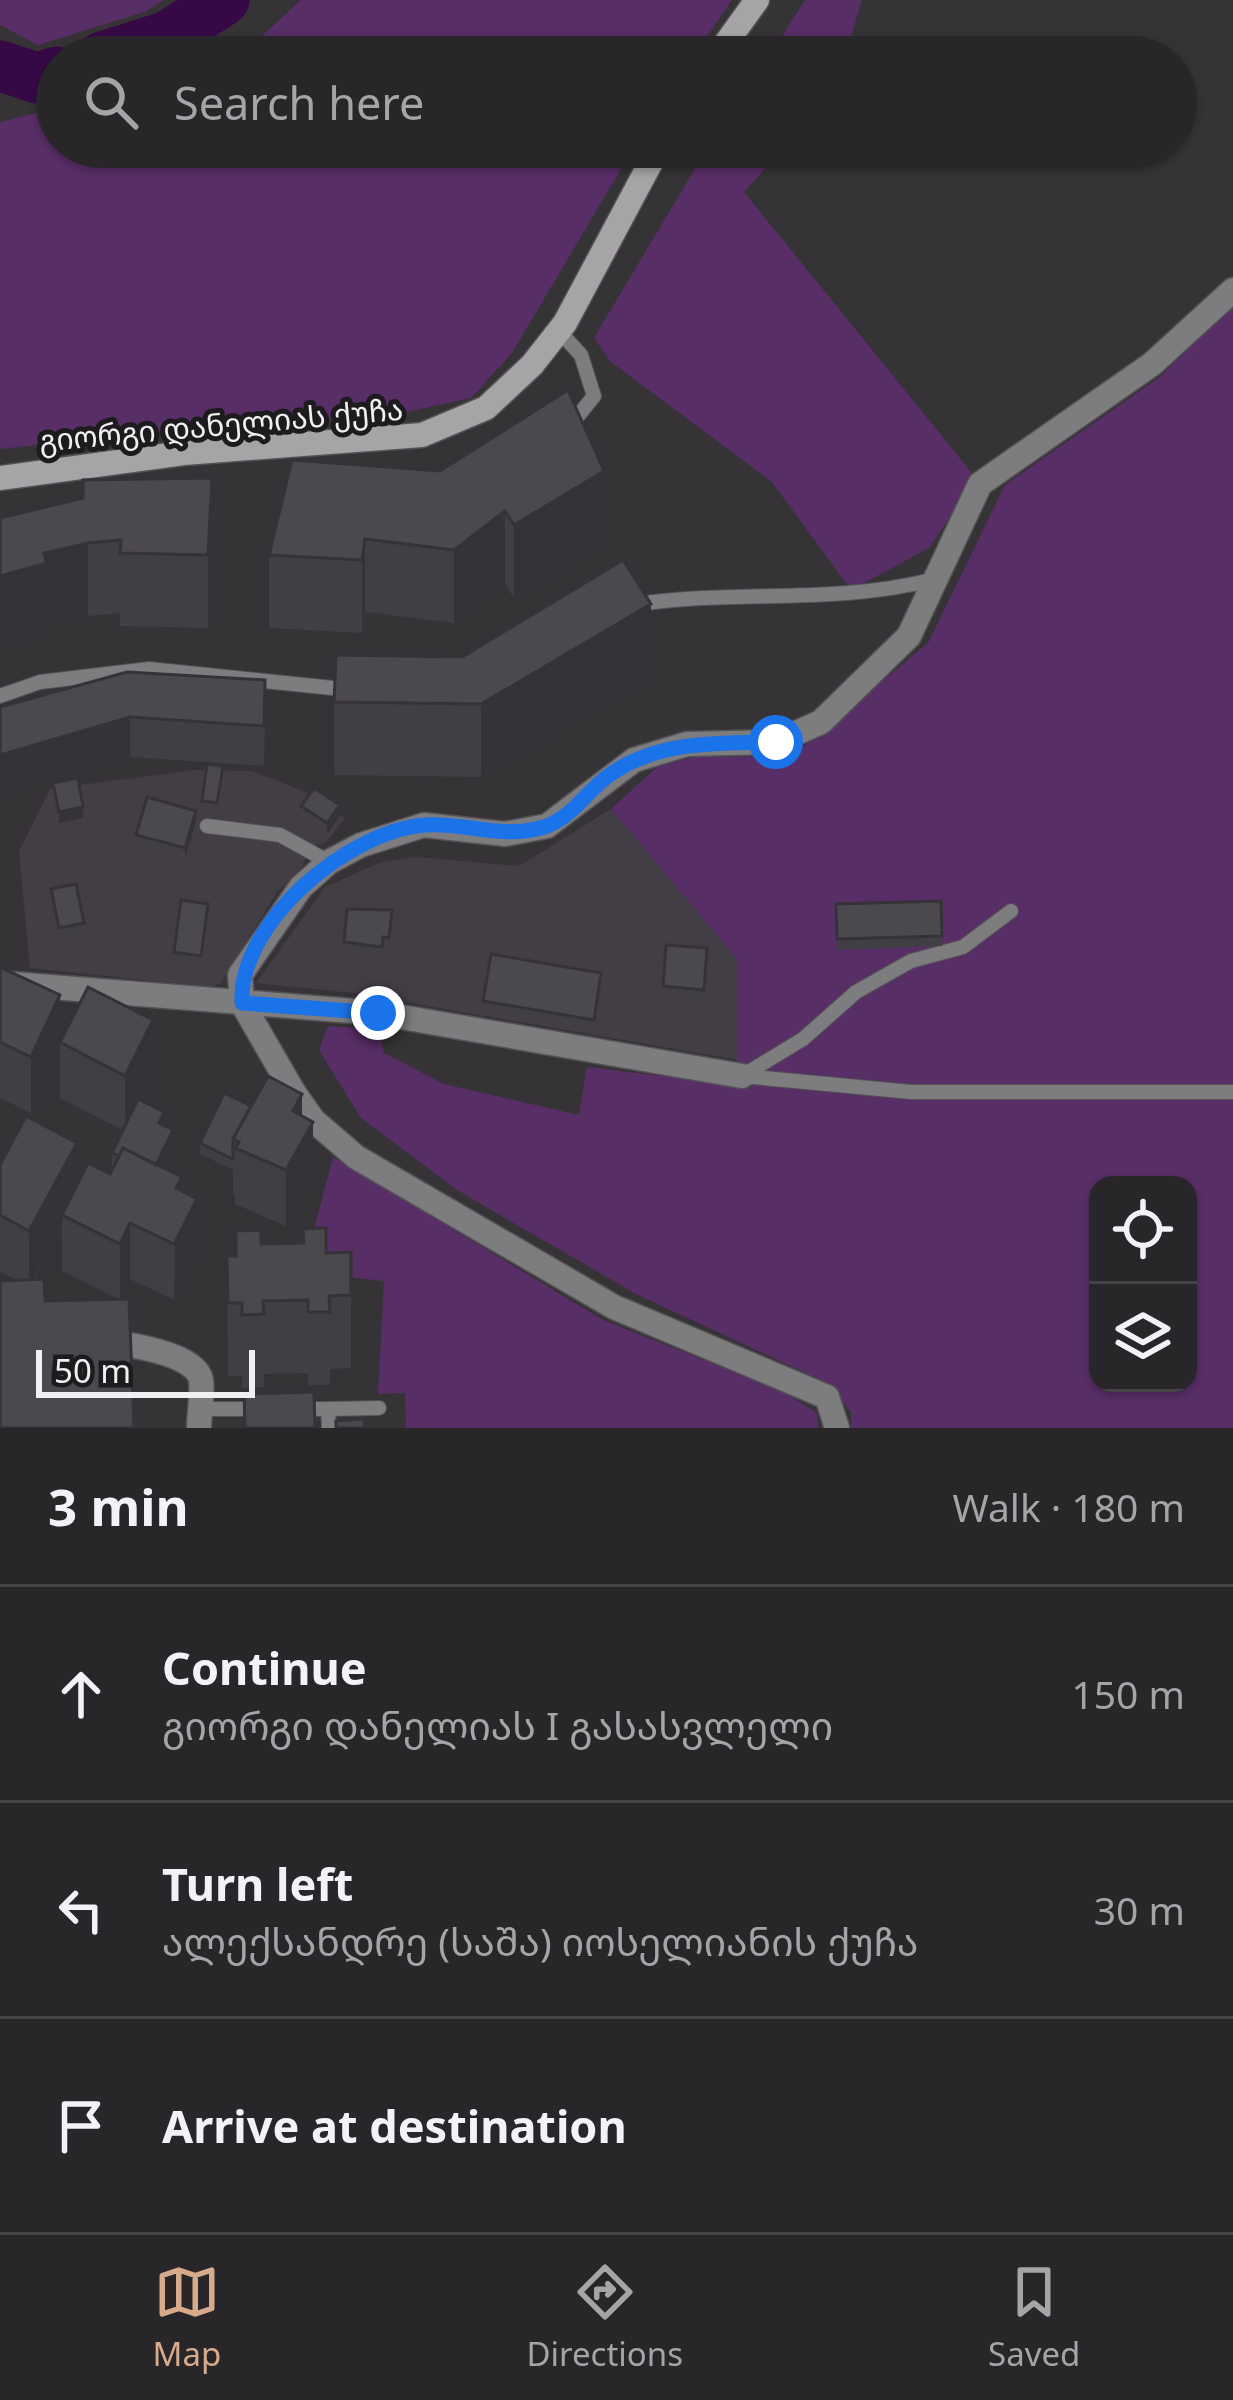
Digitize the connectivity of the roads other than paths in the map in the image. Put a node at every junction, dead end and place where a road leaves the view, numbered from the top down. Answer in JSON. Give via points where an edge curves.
{"nodes":[{"id":1,"x":757,"y":0,"type":"edge"},
{"id":2,"x":731,"y":36,"type":"edge"},
{"id":3,"x":648,"y":168,"type":"edge"},
{"id":4,"x":1233,"y":290,"type":"edge"},
{"id":5,"x":559,"y":331,"type":"junction"},
{"id":6,"x":559,"y":440,"type":"edge"},
{"id":7,"x":0,"y":478,"type":"edge"},
{"id":8,"x":931,"y":580,"type":"junction"},
{"id":9,"x":626,"y":607,"type":"edge"},
{"id":10,"x":363,"y":690,"type":"edge"},
{"id":11,"x":0,"y":696,"type":"edge"},
{"id":12,"x":207,"y":826,"type":"dead end"},
{"id":13,"x":329,"y":862,"type":"junction"},
{"id":14,"x":1011,"y":911,"type":"dead end"},
{"id":15,"x":0,"y":983,"type":"edge"},
{"id":16,"x":242,"y":1003,"type":"junction"},
{"id":17,"x":742,"y":1076,"type":"junction"},
{"id":18,"x":1233,"y":1092,"type":"edge"},
{"id":19,"x":81,"y":1339,"type":"edge"},
{"id":20,"x":379,"y":1408,"type":"dead end"},
{"id":21,"x":231,"y":1409,"type":"junction"},
{"id":22,"x":270,"y":1409,"type":"edge"},
{"id":23,"x":289,"y":1409,"type":"edge"},
{"id":24,"x":328,"y":1409,"type":"junction"},
{"id":25,"x":199,"y":1418,"type":"edge"},
{"id":26,"x":232,"y":1428,"type":"edge"},
{"id":27,"x":328,"y":1428,"type":"edge"},
{"id":28,"x":837,"y":1428,"type":"edge"}],
"edges":[{"from":1,"to":2,"type":"street"},
{"from":3,"to":5,"type":"street","name":"გიორგი დანელიას ქუჩა"},
{"from":4,"to":8,"type":"street","via":[[1152,364],[980,484]]},
{"from":5,"to":6,"type":"lane","via":[[581,355],[594,396]]},
{"from":5,"to":7,"type":"street","name":"გიორგი დანელიას ქუჩა","via":[[487,408],[422,436]]},
{"from":8,"to":9,"type":"lane","via":[[874,595],[696,595]]},
{"from":8,"to":13,"type":"street","via":[[909,637],[821,722],[776,742],[687,744],[634,760],[547,826],[505,834],[424,825]]},
{"from":10,"to":11,"type":"lane","via":[[148,669],[40,682]]},
{"from":12,"to":13,"type":"lane","via":[[280,835]]},
{"from":13,"to":16,"type":"street","via":[[256,945],[240,975]]},
{"from":14,"to":17,"type":"lane","via":[[963,947],[911,961],[856,992],[803,1039]]},
{"from":15,"to":16,"type":"street"},
{"from":16,"to":17,"type":"street","via":[[378,1013]]},
{"from":16,"to":28,"type":"street","via":[[314,1120],[356,1157],[614,1307],[827,1397]]},
{"from":17,"to":18,"type":"lane","via":[[911,1092]]},
{"from":19,"to":25,"type":"street","via":[[145,1346],[194,1367]]},
{"from":20,"to":24,"type":"lane"},
{"from":21,"to":22,"type":"lane"},
{"from":21,"to":25,"type":"lane"},
{"from":21,"to":26,"type":"lane"},
{"from":23,"to":24,"type":"lane"},
{"from":24,"to":27,"type":"lane"}]}
